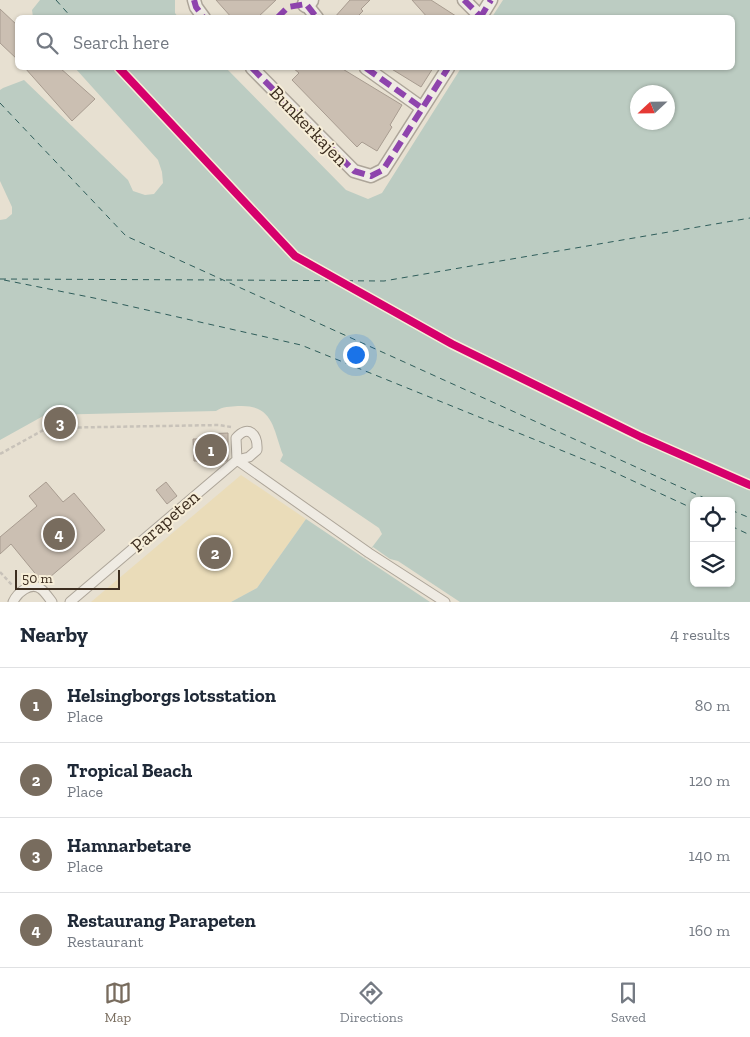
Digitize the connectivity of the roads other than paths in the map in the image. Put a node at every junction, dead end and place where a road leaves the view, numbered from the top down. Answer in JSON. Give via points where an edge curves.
{"nodes":[{"id":1,"x":194,"y":0,"type":"edge"},
{"id":2,"x":464,"y":0,"type":"edge"},
{"id":3,"x":491,"y":0,"type":"edge"},
{"id":4,"x":308,"y":2,"type":"edge"},
{"id":5,"x":202,"y":15,"type":"edge"},
{"id":6,"x":316,"y":15,"type":"edge"},
{"id":7,"x":478,"y":15,"type":"edge"},
{"id":8,"x":254,"y":70,"type":"edge"},
{"id":9,"x":369,"y":70,"type":"edge"},
{"id":10,"x":446,"y":70,"type":"edge"},
{"id":11,"x":417,"y":104,"type":"junction"},
{"id":12,"x":237,"y":460,"type":"junction"},
{"id":13,"x":13,"y":602,"type":"edge"},
{"id":14,"x":52,"y":602,"type":"edge"},
{"id":15,"x":70,"y":602,"type":"edge"},
{"id":16,"x":445,"y":602,"type":"edge"}],
"edges":[{"from":1,"to":5,"type":"street"},
{"from":2,"to":7,"type":"street"},
{"from":3,"to":7,"type":"street"},
{"from":4,"to":6,"type":"street"},
{"from":8,"to":11,"type":"street","name":"Bunkerkajen","via":[[354,171],[371,176],[383,170]]},
{"from":9,"to":11,"type":"street"},
{"from":10,"to":11,"type":"street"},
{"from":12,"to":12,"type":"lane","name":"Parapeten","via":[[236,438],[240,433],[250,432],[258,442],[257,450],[249,457]]},
{"from":12,"to":15,"type":"lane","name":"Parapeten"},
{"from":12,"to":16,"type":"lane"},
{"from":13,"to":14,"type":"lane","via":[[26,588],[34,586]]}]}
